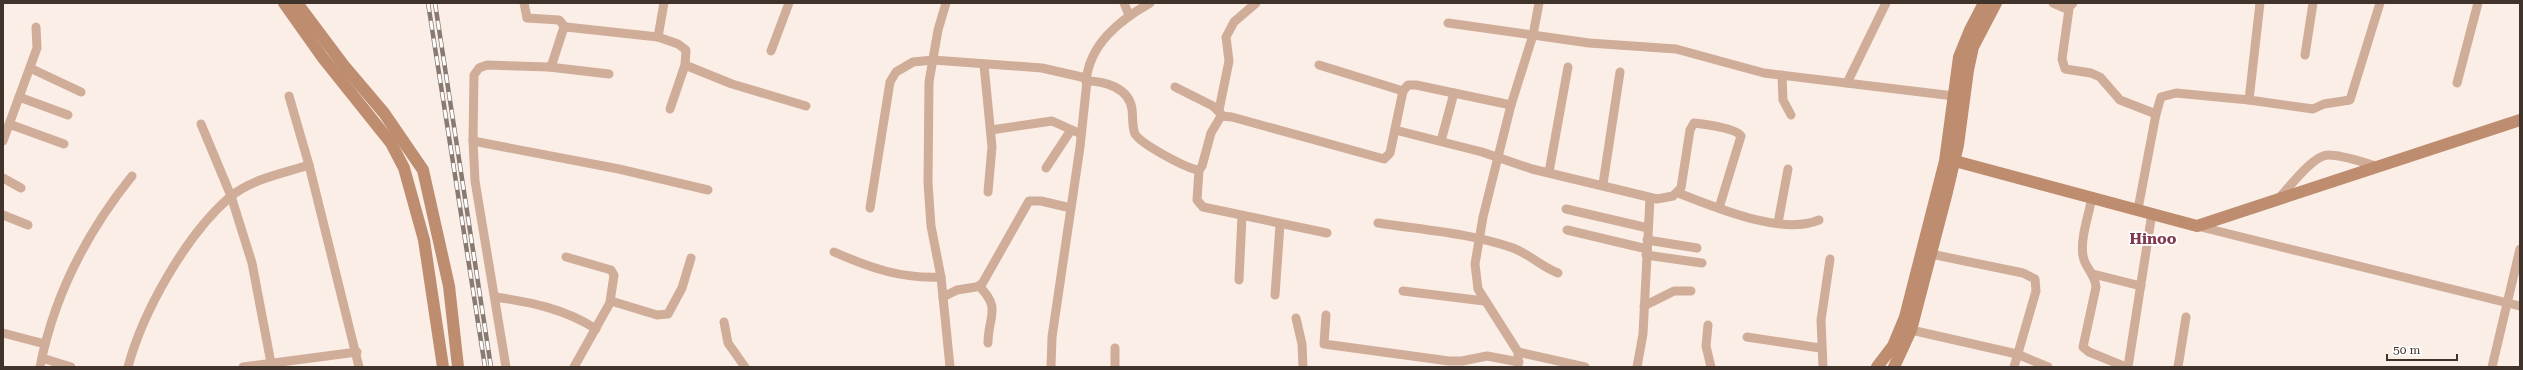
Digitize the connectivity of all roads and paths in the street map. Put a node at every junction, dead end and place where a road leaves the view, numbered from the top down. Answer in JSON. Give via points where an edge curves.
{"nodes":[{"id":1,"x":284,"y":3,"type":"edge"},
{"id":2,"x":297,"y":3,"type":"edge"},
{"id":3,"x":524,"y":3,"type":"edge"},
{"id":4,"x":664,"y":3,"type":"edge"},
{"id":5,"x":789,"y":3,"type":"edge"},
{"id":6,"x":946,"y":3,"type":"edge"},
{"id":7,"x":1124,"y":3,"type":"edge"},
{"id":8,"x":1150,"y":3,"type":"edge"},
{"id":9,"x":1256,"y":3,"type":"edge"},
{"id":10,"x":1539,"y":3,"type":"edge"},
{"id":11,"x":1886,"y":3,"type":"edge"},
{"id":12,"x":1984,"y":3,"type":"edge"},
{"id":13,"x":1996,"y":3,"type":"edge"},
{"id":14,"x":2054,"y":3,"type":"edge"},
{"id":15,"x":2260,"y":3,"type":"edge"},
{"id":16,"x":2313,"y":3,"type":"edge"},
{"id":17,"x":2380,"y":3,"type":"edge"},
{"id":18,"x":2478,"y":3,"type":"edge"},
{"id":19,"x":2071,"y":6,"type":"edge"},
{"id":20,"x":1129,"y":15,"type":"junction"},
{"id":21,"x":1448,"y":23,"type":"dead end"},
{"id":22,"x":36,"y":27,"type":"dead end"},
{"id":23,"x":565,"y":27,"type":"junction"},
{"id":24,"x":1533,"y":36,"type":"junction"},
{"id":25,"x":658,"y":37,"type":"junction"},
{"id":26,"x":771,"y":52,"type":"dead end"},
{"id":27,"x":2305,"y":55,"type":"dead end"},
{"id":28,"x":932,"y":60,"type":"junction"},
{"id":29,"x":685,"y":65,"type":"junction"},
{"id":30,"x":984,"y":65,"type":"junction"},
{"id":31,"x":1319,"y":65,"type":"dead end"},
{"id":32,"x":549,"y":67,"type":"junction"},
{"id":33,"x":1568,"y":67,"type":"dead end"},
{"id":34,"x":30,"y":68,"type":"junction"},
{"id":35,"x":1620,"y":72,"type":"dead end"},
{"id":36,"x":609,"y":74,"type":"dead end"},
{"id":37,"x":1782,"y":75,"type":"junction"},
{"id":38,"x":1086,"y":80,"type":"junction"},
{"id":39,"x":1848,"y":83,"type":"junction"},
{"id":40,"x":2457,"y":83,"type":"dead end"},
{"id":41,"x":1175,"y":87,"type":"dead end"},
{"id":42,"x":1403,"y":91,"type":"junction"},
{"id":43,"x":81,"y":92,"type":"dead end"},
{"id":44,"x":1454,"y":93,"type":"junction"},
{"id":45,"x":289,"y":96,"type":"dead end"},
{"id":46,"x":1954,"y":96,"type":"junction"},
{"id":47,"x":19,"y":97,"type":"junction"},
{"id":48,"x":2249,"y":100,"type":"junction"},
{"id":49,"x":1512,"y":105,"type":"junction"},
{"id":50,"x":806,"y":106,"type":"dead end"},
{"id":51,"x":670,"y":109,"type":"dead end"},
{"id":52,"x":1220,"y":113,"type":"junction"},
{"id":53,"x":2156,"y":114,"type":"junction"},
{"id":54,"x":68,"y":115,"type":"dead end"},
{"id":55,"x":1791,"y":115,"type":"dead end"},
{"id":56,"x":2520,"y":120,"type":"edge"},
{"id":57,"x":9,"y":124,"type":"junction"},
{"id":58,"x":201,"y":124,"type":"dead end"},
{"id":59,"x":991,"y":130,"type":"junction"},
{"id":60,"x":1071,"y":130,"type":"junction"},
{"id":61,"x":1394,"y":130,"type":"junction"},
{"id":62,"x":1081,"y":134,"type":"junction"},
{"id":63,"x":3,"y":141,"type":"edge"},
{"id":64,"x":473,"y":141,"type":"junction"},
{"id":65,"x":1441,"y":141,"type":"junction"},
{"id":66,"x":64,"y":144,"type":"dead end"},
{"id":67,"x":1499,"y":157,"type":"junction"},
{"id":68,"x":1955,"y":161,"type":"junction"},
{"id":69,"x":309,"y":165,"type":"junction"},
{"id":70,"x":2376,"y":166,"type":"junction"},
{"id":71,"x":1046,"y":168,"type":"dead end"},
{"id":72,"x":1788,"y":169,"type":"dead end"},
{"id":73,"x":1199,"y":170,"type":"junction"},
{"id":74,"x":1549,"y":172,"type":"junction"},
{"id":75,"x":132,"y":176,"type":"dead end"},
{"id":76,"x":3,"y":178,"type":"edge"},
{"id":77,"x":1604,"y":184,"type":"junction"},
{"id":78,"x":21,"y":188,"type":"dead end"},
{"id":79,"x":708,"y":190,"type":"dead end"},
{"id":80,"x":988,"y":192,"type":"dead end"},
{"id":81,"x":1678,"y":193,"type":"junction"},
{"id":82,"x":231,"y":196,"type":"junction"},
{"id":83,"x":2092,"y":197,"type":"junction"},
{"id":84,"x":1650,"y":198,"type":"junction"},
{"id":85,"x":2277,"y":200,"type":"junction"},
{"id":86,"x":870,"y":208,"type":"dead end"},
{"id":87,"x":1071,"y":208,"type":"junction"},
{"id":88,"x":1719,"y":208,"type":"junction"},
{"id":89,"x":1566,"y":209,"type":"dead end"},
{"id":90,"x":2138,"y":209,"type":"junction"},
{"id":91,"x":2152,"y":213,"type":"junction"},
{"id":92,"x":3,"y":215,"type":"edge"},
{"id":93,"x":1242,"y":216,"type":"junction"},
{"id":94,"x":1819,"y":220,"type":"dead end"},
{"id":95,"x":1378,"y":223,"type":"dead end"},
{"id":96,"x":1778,"y":223,"type":"junction"},
{"id":97,"x":28,"y":225,"type":"dead end"},
{"id":98,"x":1280,"y":225,"type":"junction"},
{"id":99,"x":2197,"y":226,"type":"junction"},
{"id":100,"x":1648,"y":228,"type":"junction"},
{"id":101,"x":1567,"y":230,"type":"dead end"},
{"id":102,"x":1327,"y":233,"type":"dead end"},
{"id":103,"x":1478,"y":238,"type":"junction"},
{"id":104,"x":1647,"y":248,"type":"junction"},
{"id":105,"x":1697,"y":248,"type":"dead end"},
{"id":106,"x":2520,"y":250,"type":"edge"},
{"id":107,"x":834,"y":252,"type":"dead end"},
{"id":108,"x":1931,"y":254,"type":"junction"},
{"id":109,"x":566,"y":257,"type":"dead end"},
{"id":110,"x":691,"y":258,"type":"dead end"},
{"id":111,"x":1830,"y":259,"type":"dead end"},
{"id":112,"x":1702,"y":263,"type":"dead end"},
{"id":113,"x":1558,"y":273,"type":"dead end"},
{"id":114,"x":2093,"y":274,"type":"junction"},
{"id":115,"x":941,"y":277,"type":"junction"},
{"id":116,"x":1239,"y":280,"type":"dead end"},
{"id":117,"x":980,"y":286,"type":"junction"},
{"id":118,"x":2141,"y":286,"type":"junction"},
{"id":119,"x":1403,"y":291,"type":"dead end"},
{"id":120,"x":1692,"y":291,"type":"dead end"},
{"id":121,"x":1275,"y":295,"type":"dead end"},
{"id":122,"x":495,"y":297,"type":"junction"},
{"id":123,"x":943,"y":297,"type":"junction"},
{"id":124,"x":1484,"y":301,"type":"junction"},
{"id":125,"x":2506,"y":301,"type":"junction"},
{"id":126,"x":610,"y":302,"type":"junction"},
{"id":127,"x":1644,"y":306,"type":"junction"},
{"id":128,"x":2520,"y":306,"type":"edge"},
{"id":129,"x":1326,"y":315,"type":"dead end"},
{"id":130,"x":2186,"y":317,"type":"dead end"},
{"id":131,"x":1296,"y":318,"type":"dead end"},
{"id":132,"x":724,"y":322,"type":"dead end"},
{"id":133,"x":1708,"y":324,"type":"dead end"},
{"id":134,"x":596,"y":329,"type":"junction"},
{"id":135,"x":1911,"y":330,"type":"junction"},
{"id":136,"x":3,"y":333,"type":"edge"},
{"id":137,"x":1747,"y":337,"type":"dead end"},
{"id":138,"x":988,"y":343,"type":"dead end"},
{"id":139,"x":45,"y":344,"type":"junction"},
{"id":140,"x":1115,"y":348,"type":"dead end"},
{"id":141,"x":1820,"y":348,"type":"junction"},
{"id":142,"x":357,"y":352,"type":"junction"},
{"id":143,"x":2017,"y":354,"type":"junction"},
{"id":144,"x":1518,"y":360,"type":"edge"},
{"id":145,"x":41,"y":363,"type":"edge"},
{"id":146,"x":271,"y":363,"type":"junction"},
{"id":147,"x":71,"y":367,"type":"edge"},
{"id":148,"x":128,"y":367,"type":"edge"},
{"id":149,"x":243,"y":367,"type":"edge"},
{"id":150,"x":359,"y":367,"type":"edge"},
{"id":151,"x":443,"y":367,"type":"edge"},
{"id":152,"x":458,"y":367,"type":"edge"},
{"id":153,"x":506,"y":367,"type":"edge"},
{"id":154,"x":574,"y":367,"type":"edge"},
{"id":155,"x":745,"y":367,"type":"edge"},
{"id":156,"x":950,"y":367,"type":"edge"},
{"id":157,"x":1051,"y":367,"type":"edge"},
{"id":158,"x":1115,"y":367,"type":"edge"},
{"id":159,"x":1303,"y":367,"type":"edge"},
{"id":160,"x":1585,"y":367,"type":"edge"},
{"id":161,"x":1638,"y":367,"type":"edge"},
{"id":162,"x":1711,"y":367,"type":"edge"},
{"id":163,"x":1823,"y":367,"type":"edge"},
{"id":164,"x":1877,"y":367,"type":"edge"},
{"id":165,"x":1894,"y":367,"type":"edge"},
{"id":166,"x":2014,"y":367,"type":"edge"},
{"id":167,"x":2048,"y":367,"type":"edge"},
{"id":168,"x":2127,"y":367,"type":"edge"},
{"id":169,"x":2178,"y":367,"type":"edge"},
{"id":170,"x":2492,"y":367,"type":"edge"}],
"edges":[{"from":1,"to":151,"type":"main road","via":[[323,58],[391,143],[404,168],[424,240]]},
{"from":2,"to":152,"type":"main road","via":[[389,119],[423,170],[449,286]]},
{"from":3,"to":23,"type":"street","via":[[527,18],[559,20]]},
{"from":4,"to":25,"type":"street"},
{"from":5,"to":26,"type":"street"},
{"from":6,"to":28,"type":"street"},
{"from":7,"to":20,"type":"street"},
{"from":8,"to":20,"type":"street"},
{"from":9,"to":52,"type":"street","via":[[1234,22],[1226,37],[1229,61]]},
{"from":10,"to":24,"type":"street"},
{"from":11,"to":39,"type":"street"},
{"from":12,"to":46,"type":"main road","via":[[1959,57]]},
{"from":13,"to":68,"type":"main road","via":[[1979,34],[1971,58]]},
{"from":14,"to":19,"type":"street"},
{"from":15,"to":48,"type":"street"},
{"from":16,"to":27,"type":"street"},
{"from":17,"to":48,"type":"street","via":[[2350,100],[2324,104],[2314,109]]},
{"from":18,"to":40,"type":"street"},
{"from":19,"to":53,"type":"street","via":[[2062,59],[2066,69],[2100,77],[2120,100]]},
{"from":20,"to":38,"type":"street","via":[[1108,33],[1095,52]]},
{"from":21,"to":24,"type":"street"},
{"from":22,"to":34,"type":"street","via":[[37,48]]},
{"from":23,"to":25,"type":"street"},
{"from":23,"to":32,"type":"street"},
{"from":24,"to":37,"type":"street","via":[[1676,49],[1746,70]]},
{"from":24,"to":49,"type":"street"},
{"from":25,"to":29,"type":"street","via":[[686,49]]},
{"from":28,"to":30,"type":"street"},
{"from":28,"to":86,"type":"street","via":[[913,62],[896,72],[890,82]]},
{"from":28,"to":115,"type":"street","via":[[929,82],[928,183],[931,226]]},
{"from":29,"to":50,"type":"street","via":[[732,84]]},
{"from":29,"to":51,"type":"street"},
{"from":30,"to":38,"type":"street","via":[[1056,70]]},
{"from":30,"to":59,"type":"street"},
{"from":31,"to":42,"type":"street"},
{"from":32,"to":36,"type":"street"},
{"from":32,"to":64,"type":"street","via":[[490,65],[479,68],[473,80]]},
{"from":33,"to":74,"type":"street"},
{"from":34,"to":43,"type":"street"},
{"from":34,"to":47,"type":"street"},
{"from":35,"to":77,"type":"street"},
{"from":37,"to":39,"type":"street"},
{"from":37,"to":55,"type":"street","via":[[1783,100]]},
{"from":38,"to":62,"type":"street"},
{"from":38,"to":73,"type":"street","via":[[1110,84],[1120,91],[1130,102],[1134,130],[1141,140]]},
{"from":39,"to":46,"type":"street"},
{"from":41,"to":52,"type":"street"},
{"from":42,"to":44,"type":"street","via":[[1405,86],[1412,84]]},
{"from":42,"to":61,"type":"street"},
{"from":44,"to":49,"type":"street"},
{"from":44,"to":65,"type":"street"},
{"from":45,"to":69,"type":"street"},
{"from":46,"to":164,"type":"main road","via":[[1945,161],[1905,317],[1893,346]]},
{"from":47,"to":54,"type":"street"},
{"from":47,"to":57,"type":"street"},
{"from":48,"to":53,"type":"street","via":[[2176,93],[2161,97]]},
{"from":49,"to":67,"type":"street"},
{"from":52,"to":61,"type":"street","via":[[1384,159],[1390,153]]},
{"from":52,"to":73,"type":"street"},
{"from":53,"to":90,"type":"street"},
{"from":56,"to":70,"type":"main road"},
{"from":57,"to":63,"type":"street"},
{"from":57,"to":66,"type":"street"},
{"from":58,"to":82,"type":"street"},
{"from":59,"to":60,"type":"street","via":[[1046,121],[1056,122]]},
{"from":59,"to":80,"type":"street","via":[[992,160]]},
{"from":60,"to":62,"type":"street"},
{"from":60,"to":71,"type":"street"},
{"from":61,"to":65,"type":"street"},
{"from":62,"to":87,"type":"street"},
{"from":64,"to":79,"type":"street","via":[[619,168]]},
{"from":64,"to":122,"type":"street","via":[[475,181]]},
{"from":65,"to":67,"type":"street"},
{"from":67,"to":74,"type":"street"},
{"from":67,"to":103,"type":"street"},
{"from":68,"to":83,"type":"main road"},
{"from":68,"to":108,"type":"main road"},
{"from":69,"to":82,"type":"street","via":[[266,178]]},
{"from":69,"to":142,"type":"street"},
{"from":70,"to":85,"type":"main road"},
{"from":70,"to":85,"type":"street","via":[[2344,157],[2321,156]]},
{"from":72,"to":96,"type":"street"},
{"from":73,"to":93,"type":"street","via":[[1199,204],[1209,209]]},
{"from":74,"to":77,"type":"street"},
{"from":75,"to":139,"type":"street","via":[[91,232],[61,294]]},
{"from":76,"to":78,"type":"street"},
{"from":77,"to":84,"type":"street"},
{"from":81,"to":84,"type":"street","via":[[1666,198]]},
{"from":81,"to":88,"type":"street"},
{"from":81,"to":88,"type":"street","via":[[1685,173],[1690,130],[1694,123],[1736,132],[1740,134],[1740,146]]},
{"from":82,"to":146,"type":"street","via":[[252,263]]},
{"from":82,"to":148,"type":"street","via":[[176,263],[140,330]]},
{"from":83,"to":90,"type":"main road"},
{"from":83,"to":114,"type":"street","via":[[2083,250],[2085,262]]},
{"from":84,"to":100,"type":"street"},
{"from":85,"to":99,"type":"main road"},
{"from":87,"to":117,"type":"street","via":[[1041,201],[1029,202]]},
{"from":87,"to":157,"type":"street","via":[[1052,337]]},
{"from":88,"to":96,"type":"street"},
{"from":89,"to":100,"type":"street"},
{"from":90,"to":91,"type":"main road"},
{"from":91,"to":99,"type":"main road"},
{"from":91,"to":118,"type":"street"},
{"from":92,"to":97,"type":"street"},
{"from":93,"to":98,"type":"street"},
{"from":93,"to":116,"type":"street"},
{"from":94,"to":96,"type":"street","via":[[1800,225]]},
{"from":95,"to":103,"type":"street"},
{"from":98,"to":102,"type":"street"},
{"from":98,"to":121,"type":"street"},
{"from":99,"to":125,"type":"street"},
{"from":100,"to":104,"type":"street"},
{"from":101,"to":104,"type":"street"},
{"from":103,"to":113,"type":"street","via":[[1519,251]]},
{"from":103,"to":124,"type":"street","via":[[1476,281]]},
{"from":104,"to":105,"type":"street"},
{"from":104,"to":112,"type":"street"},
{"from":104,"to":127,"type":"street"},
{"from":106,"to":125,"type":"street"},
{"from":107,"to":115,"type":"street","via":[[890,274]]},
{"from":108,"to":135,"type":"main road"},
{"from":108,"to":143,"type":"street","via":[[2023,273],[2035,279],[2036,290]]},
{"from":109,"to":126,"type":"street","via":[[611,270],[614,275]]},
{"from":110,"to":126,"type":"street","via":[[682,288],[665,316],[618,301]]},
{"from":111,"to":141,"type":"street","via":[[1821,320]]},
{"from":114,"to":118,"type":"street"},
{"from":114,"to":168,"type":"street","via":[[2096,287],[2083,347],[2089,352]]},
{"from":115,"to":123,"type":"street"},
{"from":117,"to":123,"type":"street","via":[[961,289]]},
{"from":117,"to":138,"type":"street","via":[[992,300],[994,312]]},
{"from":118,"to":168,"type":"street"},
{"from":119,"to":124,"type":"street"},
{"from":120,"to":127,"type":"street","via":[[1674,291]]},
{"from":122,"to":134,"type":"street","via":[[555,309]]},
{"from":122,"to":153,"type":"street"},
{"from":123,"to":156,"type":"street"},
{"from":124,"to":144,"type":"street"},
{"from":125,"to":128,"type":"street"},
{"from":125,"to":170,"type":"street"},
{"from":126,"to":134,"type":"street"},
{"from":127,"to":161,"type":"street"},
{"from":129,"to":144,"type":"street","via":[[1324,344],[1449,361],[1486,356]]},
{"from":130,"to":169,"type":"street"},
{"from":131,"to":159,"type":"street","via":[[1302,344]]},
{"from":132,"to":155,"type":"street","via":[[728,343]]},
{"from":133,"to":162,"type":"street","via":[[1706,346]]},
{"from":134,"to":154,"type":"street"},
{"from":135,"to":143,"type":"street"},
{"from":135,"to":165,"type":"main road"},
{"from":136,"to":139,"type":"street"},
{"from":137,"to":141,"type":"street"},
{"from":139,"to":145,"type":"street"},
{"from":140,"to":158,"type":"street"},
{"from":141,"to":163,"type":"street"},
{"from":142,"to":146,"type":"street"},
{"from":142,"to":150,"type":"street"},
{"from":143,"to":166,"type":"street"},
{"from":143,"to":167,"type":"street"},
{"from":144,"to":160,"type":"street"},
{"from":145,"to":147,"type":"street"},
{"from":146,"to":149,"type":"street"}]}
